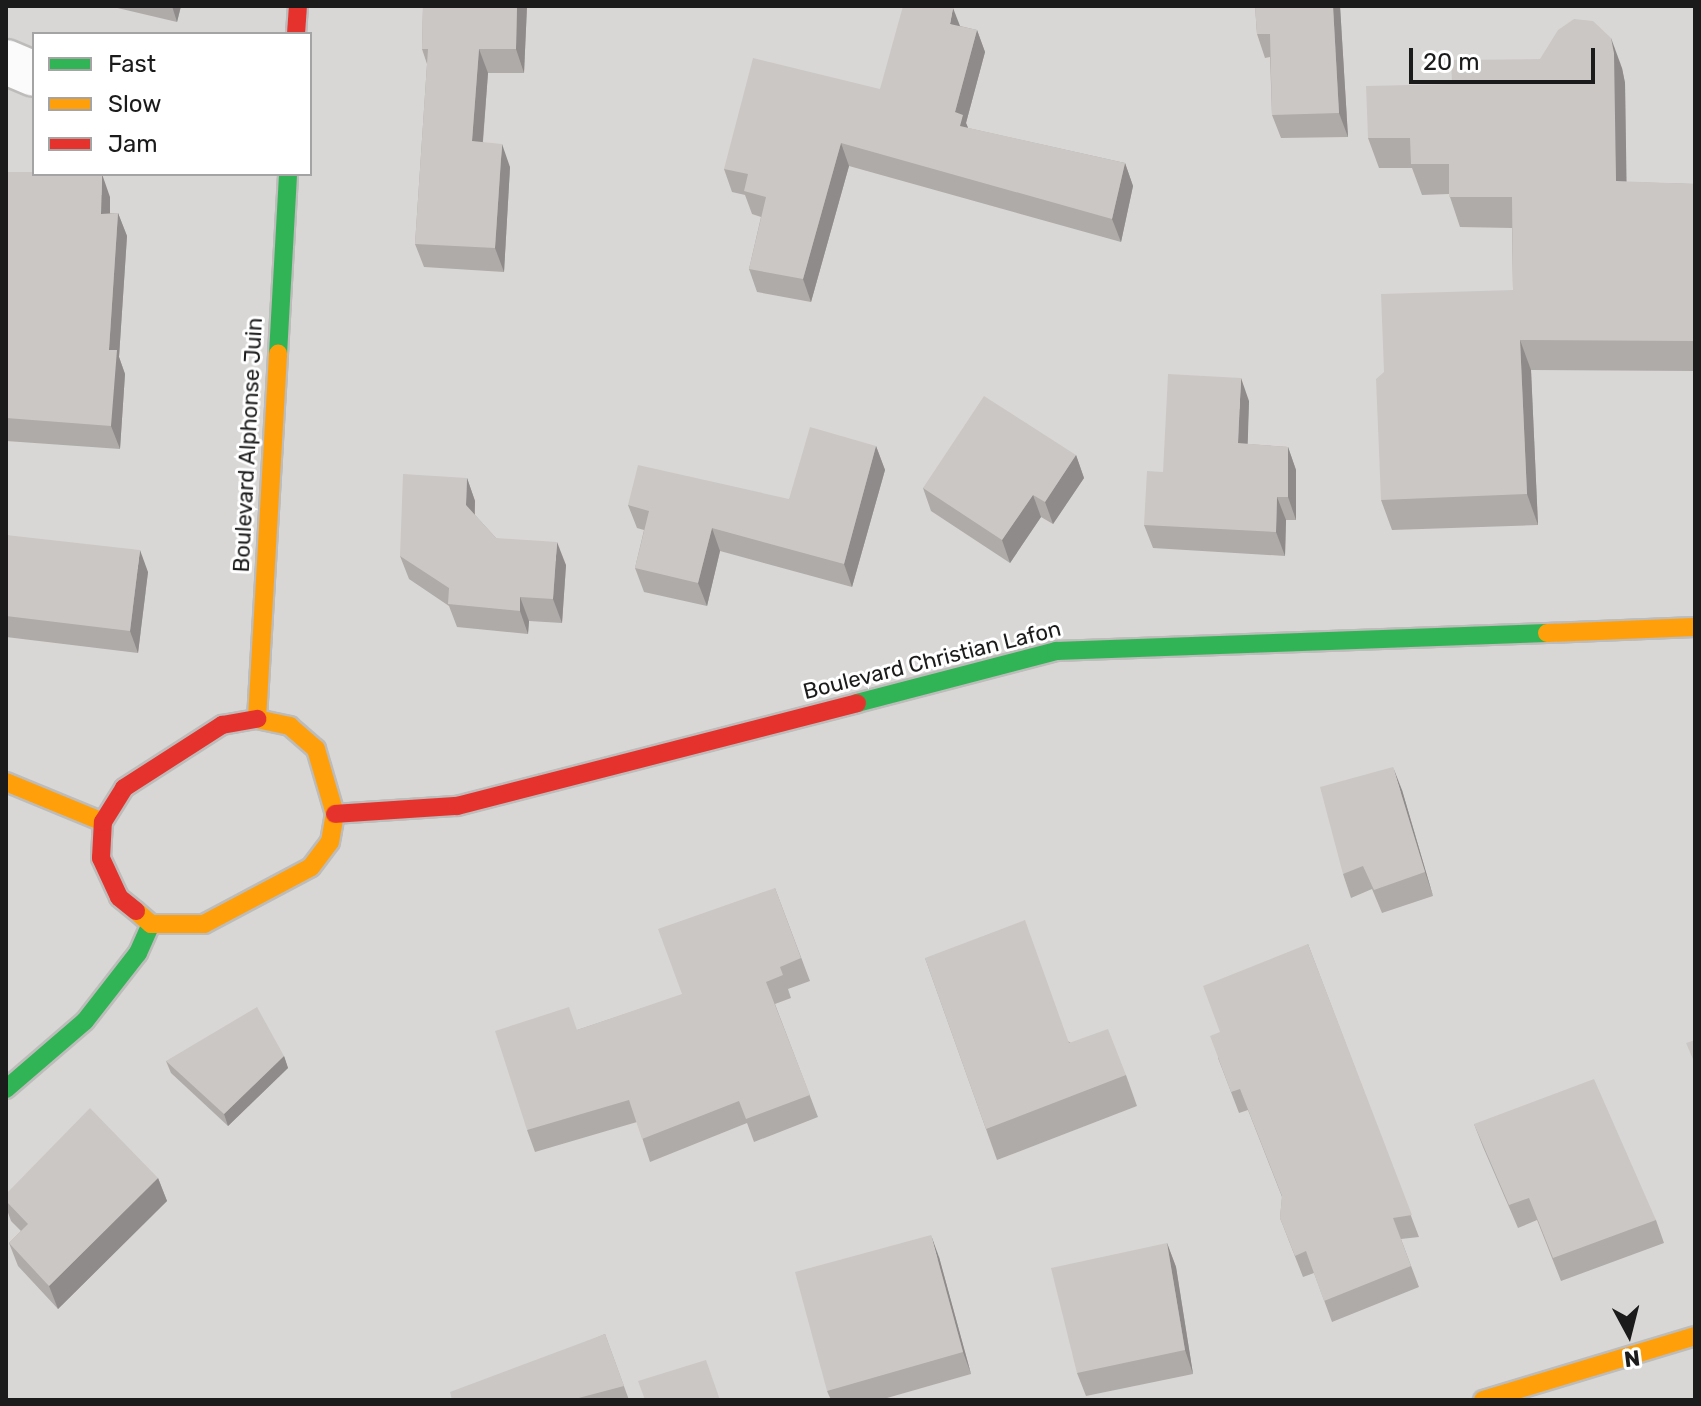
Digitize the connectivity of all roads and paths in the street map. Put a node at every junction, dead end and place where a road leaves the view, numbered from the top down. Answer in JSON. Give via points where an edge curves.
{"nodes":[{"id":1,"x":298,"y":6,"type":"edge"},
{"id":2,"x":296,"y":32,"type":"edge"},
{"id":3,"x":6,"y":62,"type":"edge"},
{"id":4,"x":32,"y":73,"type":"edge"},
{"id":5,"x":288,"y":176,"type":"edge"},
{"id":6,"x":1695,"y":627,"type":"edge"},
{"id":7,"x":257,"y":719,"type":"junction"},
{"id":8,"x":6,"y":782,"type":"edge"},
{"id":9,"x":335,"y":814,"type":"junction"},
{"id":10,"x":103,"y":822,"type":"junction"},
{"id":11,"x":151,"y":924,"type":"junction"},
{"id":12,"x":6,"y":1089,"type":"edge"},
{"id":13,"x":1695,"y":1336,"type":"edge"},
{"id":14,"x":1483,"y":1400,"type":"edge"}],
"edges":[{"from":1,"to":2,"type":"street"},
{"from":3,"to":4,"type":"street"},
{"from":5,"to":7,"type":"street","name":"Boulevard Alphonse Juin"},
{"from":6,"to":9,"type":"street","name":"Boulevard Christian Lafon","via":[[1056,651],[457,806]]},
{"from":7,"to":9,"type":"street","via":[[290,726],[316,749]]},
{"from":7,"to":10,"type":"street","via":[[222,725],[124,788]]},
{"from":8,"to":10,"type":"street"},
{"from":9,"to":11,"type":"street","via":[[330,842],[311,867],[204,924]]},
{"from":10,"to":11,"type":"street","via":[[101,858],[119,897]]},
{"from":11,"to":12,"type":"street","via":[[138,953],[85,1021]]},
{"from":13,"to":14,"type":"street"}]}
